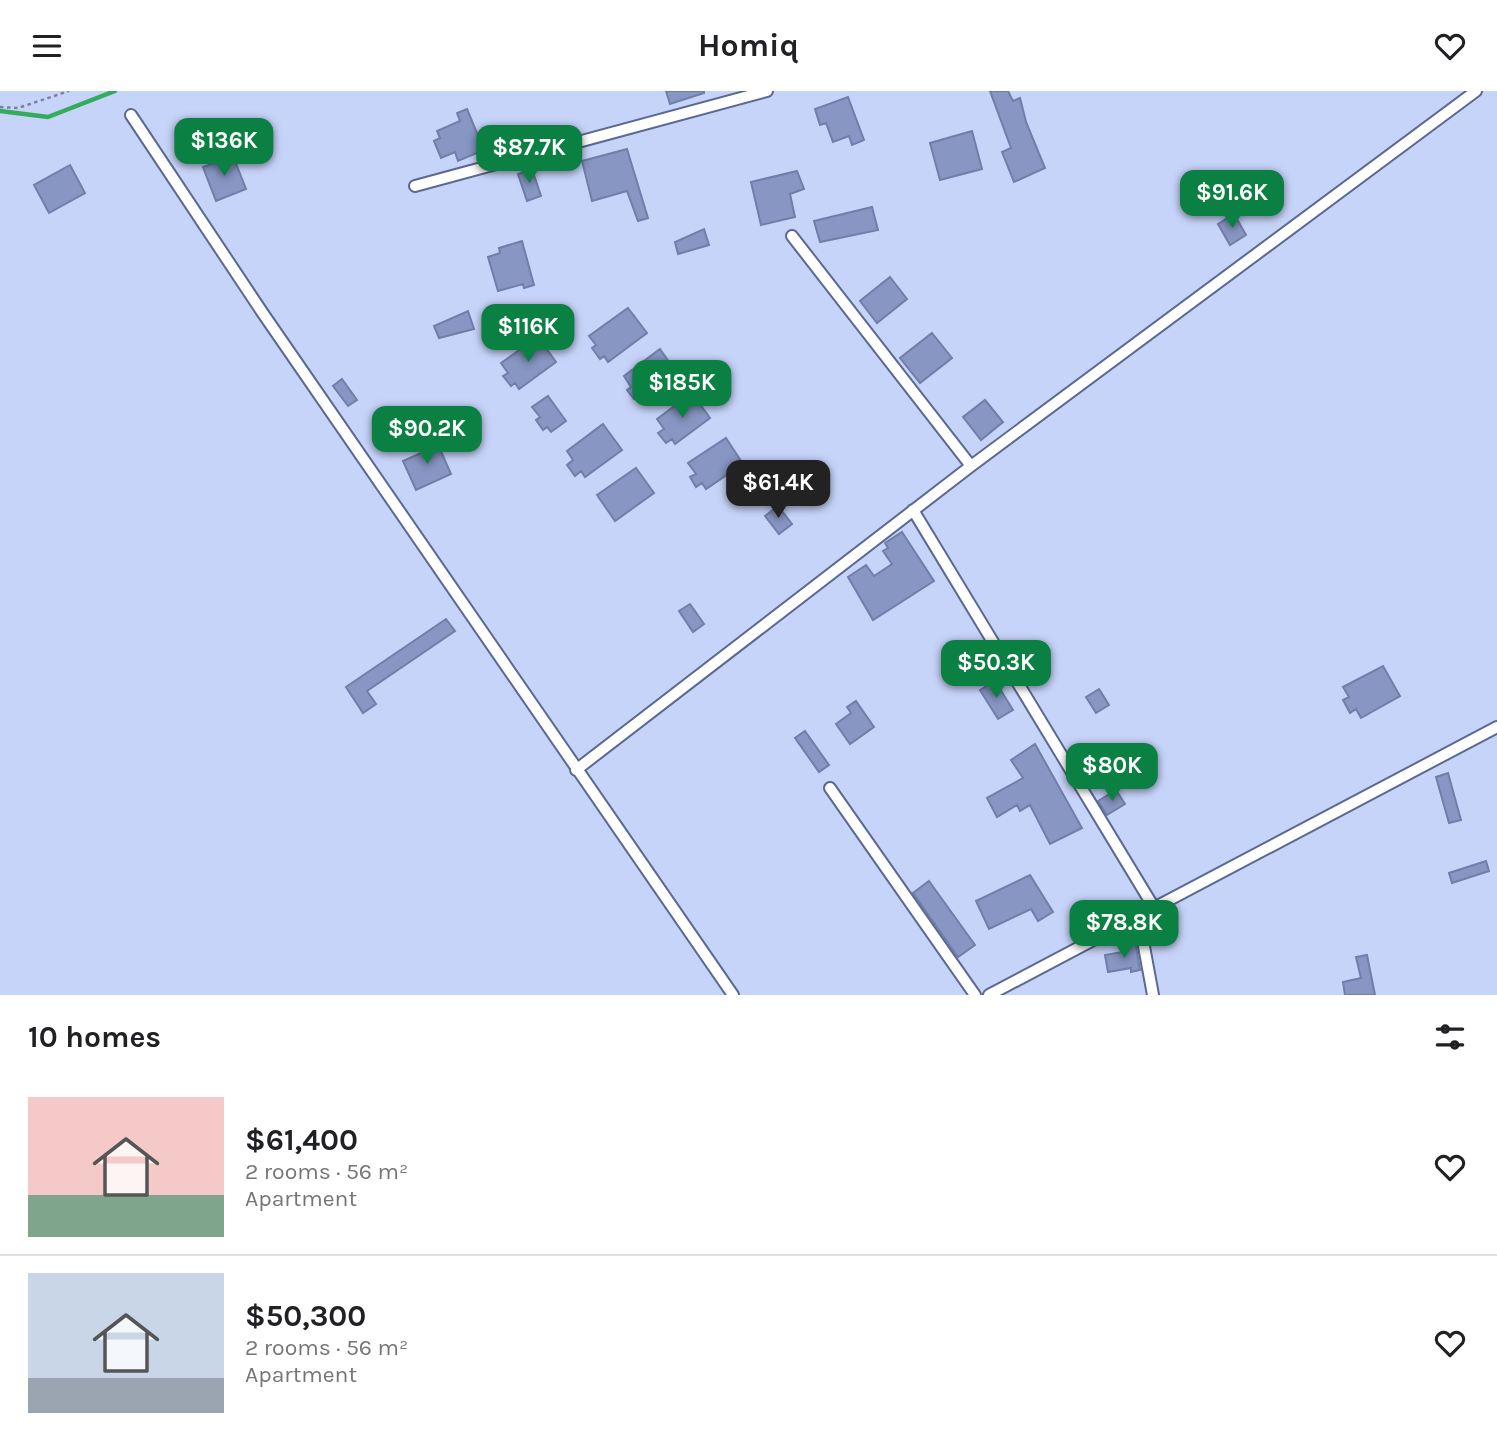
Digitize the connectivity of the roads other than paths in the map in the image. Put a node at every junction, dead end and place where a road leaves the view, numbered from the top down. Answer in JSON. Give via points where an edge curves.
{"nodes":[{"id":1,"x":767,"y":91,"type":"edge"},
{"id":2,"x":1476,"y":91,"type":"edge"},
{"id":3,"x":131,"y":115,"type":"dead end"},
{"id":4,"x":415,"y":186,"type":"dead end"},
{"id":5,"x":792,"y":236,"type":"dead end"},
{"id":6,"x":971,"y":466,"type":"junction"},
{"id":7,"x":913,"y":510,"type":"junction"},
{"id":8,"x":1497,"y":727,"type":"edge"},
{"id":9,"x":576,"y":770,"type":"junction"},
{"id":10,"x":830,"y":788,"type":"dead end"},
{"id":11,"x":1153,"y":907,"type":"junction"},
{"id":12,"x":1138,"y":915,"type":"junction"},
{"id":13,"x":733,"y":995,"type":"edge"},
{"id":14,"x":975,"y":995,"type":"edge"},
{"id":15,"x":989,"y":995,"type":"edge"},
{"id":16,"x":1153,"y":995,"type":"edge"}],
"edges":[{"from":1,"to":4,"type":"street"},
{"from":2,"to":6,"type":"street"},
{"from":3,"to":9,"type":"street"},
{"from":5,"to":6,"type":"street"},
{"from":6,"to":7,"type":"street"},
{"from":7,"to":9,"type":"street"},
{"from":7,"to":11,"type":"street"},
{"from":8,"to":11,"type":"street"},
{"from":9,"to":13,"type":"street"},
{"from":10,"to":14,"type":"street"},
{"from":11,"to":12,"type":"street"},
{"from":12,"to":15,"type":"street"},
{"from":12,"to":16,"type":"street"}]}
